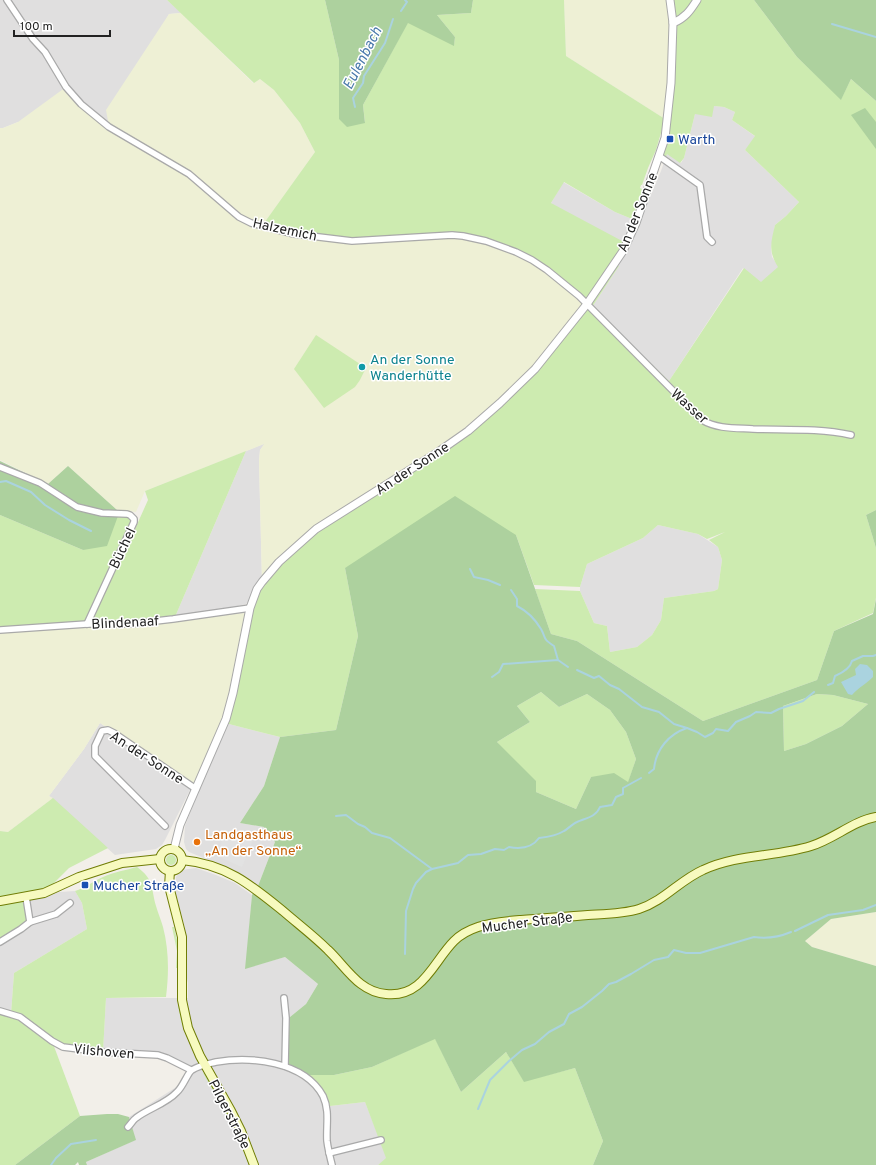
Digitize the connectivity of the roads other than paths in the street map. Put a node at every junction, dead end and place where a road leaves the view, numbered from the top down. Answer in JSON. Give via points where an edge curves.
{"nodes":[{"id":1,"x":6,"y":0,"type":"edge"},
{"id":2,"x":670,"y":0,"type":"edge"},
{"id":3,"x":697,"y":0,"type":"edge"},
{"id":4,"x":673,"y":23,"type":"junction"},
{"id":5,"x":659,"y":156,"type":"junction"},
{"id":6,"x":712,"y":242,"type":"dead end"},
{"id":7,"x":587,"y":304,"type":"junction"},
{"id":8,"x":851,"y":435,"type":"dead end"},
{"id":9,"x":0,"y":467,"type":"edge"},
{"id":10,"x":250,"y":608,"type":"junction"},
{"id":11,"x":87,"y":624,"type":"junction"},
{"id":12,"x":0,"y":630,"type":"edge"},
{"id":13,"x":196,"y":789,"type":"junction"},
{"id":14,"x":876,"y":817,"type":"edge"},
{"id":15,"x":165,"y":826,"type":"dead end"},
{"id":16,"x":174,"y":849,"type":"junction"},
{"id":17,"x":160,"y":859,"type":"junction"},
{"id":18,"x":182,"y":860,"type":"junction"},
{"id":19,"x":170,"y":871,"type":"junction"},
{"id":20,"x":26,"y":897,"type":"junction"},
{"id":21,"x":0,"y":901,"type":"edge"},
{"id":22,"x":70,"y":903,"type":"dead end"},
{"id":23,"x":30,"y":922,"type":"junction"},
{"id":24,"x":0,"y":942,"type":"edge"},
{"id":25,"x":284,"y":998,"type":"dead end"},
{"id":26,"x":0,"y":1011,"type":"edge"},
{"id":27,"x":204,"y":1065,"type":"junction"},
{"id":28,"x":285,"y":1066,"type":"junction"},
{"id":29,"x":191,"y":1070,"type":"junction"},
{"id":30,"x":128,"y":1127,"type":"dead end"},
{"id":31,"x":380,"y":1140,"type":"dead end"},
{"id":32,"x":329,"y":1153,"type":"junction"},
{"id":33,"x":254,"y":1165,"type":"edge"},
{"id":34,"x":332,"y":1165,"type":"edge"}],
"edges":[{"from":1,"to":7,"type":"street","name":"Halzemich","via":[[45,52],[66,87],[81,104],[109,127],[189,174],[239,217],[251,223],[294,234],[352,241],[452,235],[486,241],[532,260]]},
{"from":2,"to":4,"type":"street","name":"An der Sonne"},
{"from":3,"to":4,"type":"street","via":[[685,17]]},
{"from":4,"to":5,"type":"street","name":"An der Sonne","via":[[668,117]]},
{"from":5,"to":6,"type":"street","via":[[700,184],[707,237]]},
{"from":5,"to":7,"type":"street","name":"An der Sonne","via":[[636,223],[623,251]]},
{"from":7,"to":8,"type":"street","name":"Wasser","via":[[702,420],[709,424],[729,428],[815,430]]},
{"from":7,"to":10,"type":"street","name":"An der Sonne","via":[[535,369],[483,418],[438,452],[338,514],[300,542],[278,562],[262,582]]},
{"from":9,"to":11,"type":"street","name":"Büchel","via":[[40,484],[77,507],[102,513],[130,514],[134,519]]},
{"from":10,"to":11,"type":"street","name":"Blindenaaf","via":[[130,624]]},
{"from":10,"to":13,"type":"street","name":"An der Sonne","via":[[226,719]]},
{"from":11,"to":12,"type":"street","name":"Blindenaaf"},
{"from":13,"to":15,"type":"street","name":"An der Sonne","via":[[114,733],[102,731],[95,746],[95,756]]},
{"from":13,"to":16,"type":"street","name":"An der Sonne","via":[[180,825]]},
{"from":14,"to":18,"type":"main road","name":"Mucher Straße","via":[[858,823],[813,846],[741,858],[702,870],[661,899],[640,909],[614,914],[519,920],[480,926],[456,939],[419,984],[409,991],[395,994],[380,993],[362,986],[315,938],[246,882],[214,866]]},
{"from":16,"to":17,"type":"main road","via":[[163,852]]},
{"from":16,"to":18,"type":"main road","via":[[180,853]]},
{"from":17,"to":19,"type":"main road","via":[[164,869]]},
{"from":17,"to":20,"type":"main road","via":[[122,863]]},
{"from":18,"to":19,"type":"main road","via":[[178,869]]},
{"from":19,"to":27,"type":"main road","via":[[169,886],[182,937],[182,1000],[188,1028]]},
{"from":20,"to":21,"type":"main road"},
{"from":20,"to":23,"type":"street"},
{"from":22,"to":23,"type":"street","via":[[56,914]]},
{"from":23,"to":24,"type":"street"},
{"from":25,"to":28,"type":"street"},
{"from":26,"to":29,"type":"street","name":"Vilshoven","via":[[20,1017],[63,1047],[158,1055]]},
{"from":27,"to":28,"type":"street","via":[[225,1060],[248,1060]]},
{"from":27,"to":29,"type":"street"},
{"from":27,"to":33,"type":"main road","name":"Pilgerstraße","via":[[231,1111]]},
{"from":28,"to":32,"type":"street","via":[[304,1077],[318,1088],[322,1095],[327,1111]]},
{"from":29,"to":30,"type":"street","via":[[183,1085],[171,1098],[136,1118]]},
{"from":31,"to":32,"type":"street"},
{"from":32,"to":34,"type":"street"}]}
